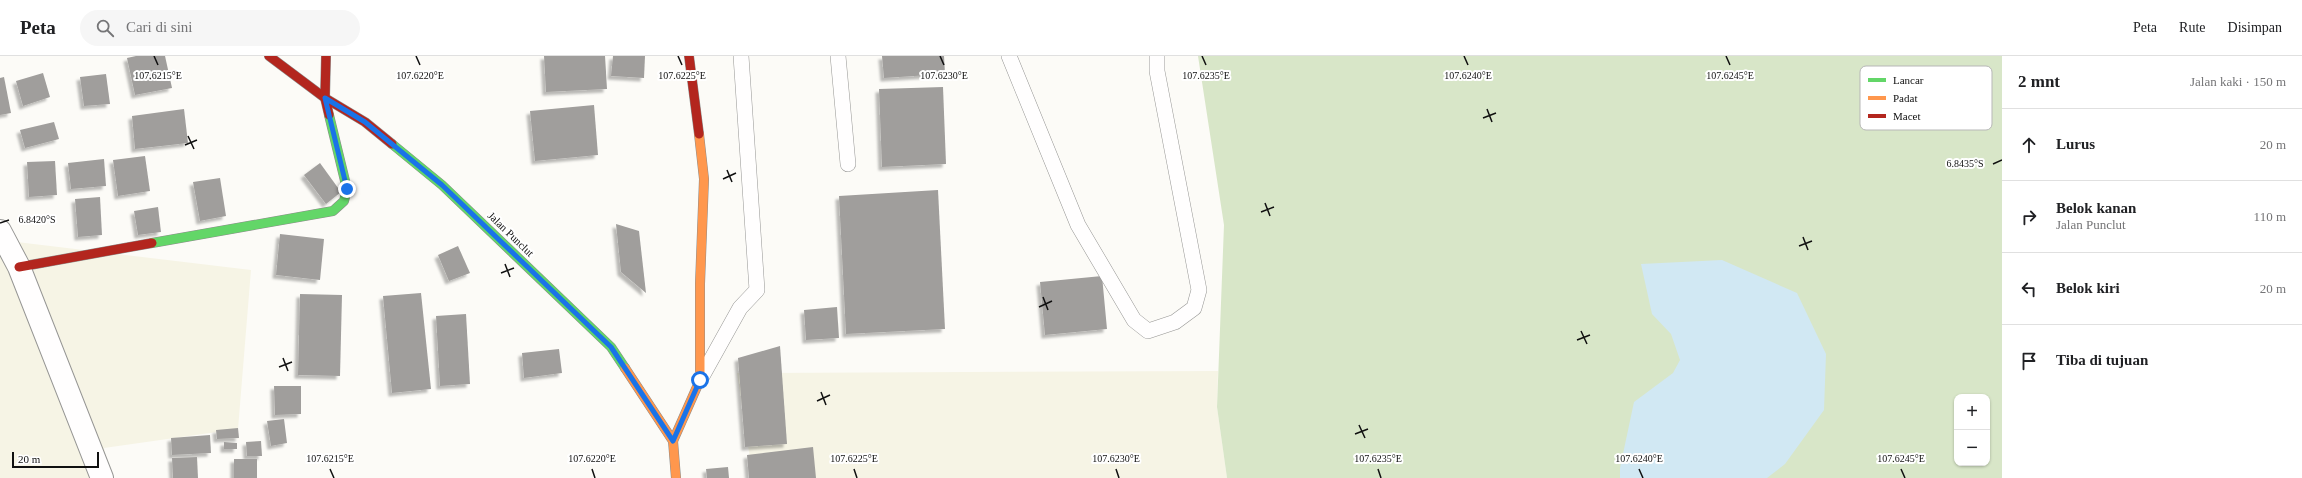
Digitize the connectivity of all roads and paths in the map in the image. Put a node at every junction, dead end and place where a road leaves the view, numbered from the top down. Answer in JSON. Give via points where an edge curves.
{"nodes":[{"id":1,"x":269,"y":56,"type":"edge"},
{"id":2,"x":326,"y":56,"type":"edge"},
{"id":3,"x":689,"y":56,"type":"edge"},
{"id":4,"x":741,"y":56,"type":"edge"},
{"id":5,"x":838,"y":56,"type":"edge"},
{"id":6,"x":1009,"y":56,"type":"edge"},
{"id":7,"x":1157,"y":56,"type":"edge"},
{"id":8,"x":325,"y":98,"type":"junction"},
{"id":9,"x":848,"y":164,"type":"dead end"},
{"id":10,"x":0,"y":231,"type":"edge"},
{"id":11,"x":19,"y":267,"type":"junction"},
{"id":12,"x":700,"y":380,"type":"junction"},
{"id":13,"x":673,"y":441,"type":"junction"},
{"id":14,"x":102,"y":478,"type":"edge"},
{"id":15,"x":676,"y":478,"type":"edge"}],
"edges":[{"from":1,"to":8,"type":"street","name":"Jalan Punclut"},
{"from":2,"to":8,"type":"street"},
{"from":3,"to":12,"type":"street","via":[[704,179]]},
{"from":4,"to":12,"type":"lane","via":[[757,290],[740,308]]},
{"from":5,"to":9,"type":"lane"},
{"from":6,"to":7,"type":"lane","via":[[1078,225],[1134,320],[1148,331],[1175,322],[1194,308],[1199,290],[1157,71]]},
{"from":8,"to":11,"type":"street","via":[[347,189],[344,201],[333,211]]},
{"from":8,"to":13,"type":"street","name":"Jalan Punclut","via":[[365,122],[442,185],[611,347]]},
{"from":10,"to":11,"type":"street"},
{"from":11,"to":14,"type":"street"},
{"from":12,"to":13,"type":"street"},
{"from":13,"to":15,"type":"street","name":"Jalan Punclut"}]}
